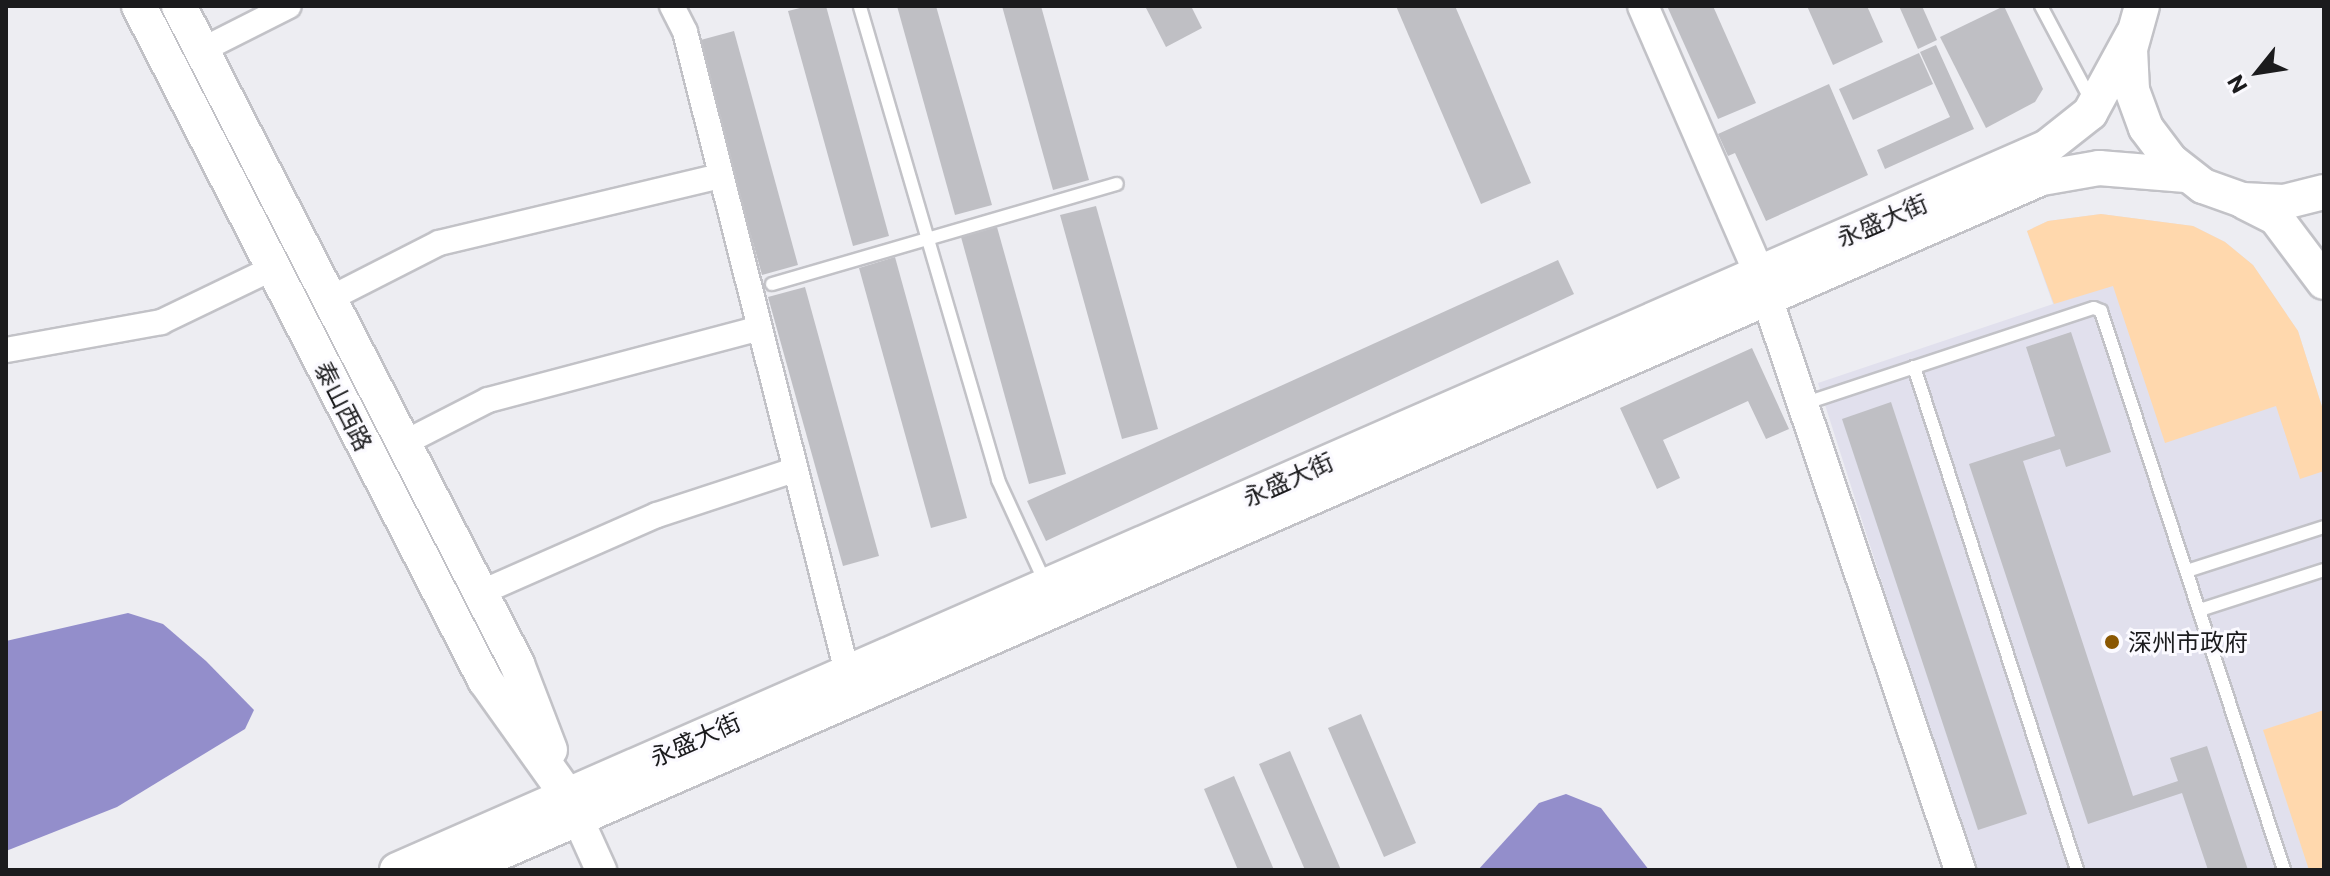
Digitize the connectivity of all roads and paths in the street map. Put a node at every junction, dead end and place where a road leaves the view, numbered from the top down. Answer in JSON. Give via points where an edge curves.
{"nodes":[{"id":1,"x":139,"y":6,"type":"edge"},
{"id":2,"x":179,"y":6,"type":"edge"},
{"id":3,"x":289,"y":6,"type":"edge"},
{"id":4,"x":672,"y":6,"type":"edge"},
{"id":5,"x":1643,"y":6,"type":"edge"},
{"id":6,"x":2041,"y":6,"type":"edge"},
{"id":7,"x":860,"y":7,"type":"edge"},
{"id":8,"x":2139,"y":14,"type":"edge"},
{"id":9,"x":202,"y":50,"type":"junction"},
{"id":10,"x":2094,"y":106,"type":"junction"},
{"id":11,"x":2186,"y":175,"type":"junction"},
{"id":12,"x":720,"y":176,"type":"junction"},
{"id":13,"x":1117,"y":184,"type":"dead end"},
{"id":14,"x":2324,"y":192,"type":"edge"},
{"id":15,"x":2242,"y":200,"type":"junction"},
{"id":16,"x":928,"y":239,"type":"junction"},
{"id":17,"x":273,"y":268,"type":"junction"},
{"id":18,"x":2324,"y":282,"type":"edge"},
{"id":19,"x":772,"y":284,"type":"dead end"},
{"id":20,"x":1763,"y":286,"type":"junction"},
{"id":21,"x":329,"y":299,"type":"junction"},
{"id":22,"x":757,"y":329,"type":"junction"},
{"id":23,"x":6,"y":350,"type":"edge"},
{"id":24,"x":1914,"y":367,"type":"junction"},
{"id":25,"x":1803,"y":404,"type":"junction"},
{"id":26,"x":404,"y":443,"type":"junction"},
{"id":27,"x":794,"y":470,"type":"junction"},
{"id":28,"x":2324,"y":527,"type":"edge"},
{"id":29,"x":2190,"y":570,"type":"junction"},
{"id":30,"x":2324,"y":570,"type":"edge"},
{"id":31,"x":1046,"y":585,"type":"junction"},
{"id":32,"x":480,"y":593,"type":"junction"},
{"id":33,"x":2203,"y":609,"type":"junction"},
{"id":34,"x":847,"y":672,"type":"junction"},
{"id":35,"x":572,"y":807,"type":"junction"},
{"id":36,"x":397,"y":870,"type":"edge"},
{"id":37,"x":460,"y":870,"type":"edge"},
{"id":38,"x":601,"y":870,"type":"edge"},
{"id":39,"x":1960,"y":870,"type":"edge"},
{"id":40,"x":2077,"y":870,"type":"edge"},
{"id":41,"x":2284,"y":870,"type":"edge"}],
"edges":[{"from":1,"to":17,"type":"main road","name":"泰山西路"},
{"from":2,"to":9,"type":"main road","name":"泰山西路"},
{"from":3,"to":9,"type":"street"},
{"from":4,"to":12,"type":"street","via":[[685,32]]},
{"from":5,"to":20,"type":"street"},
{"from":6,"to":10,"type":"lane"},
{"from":7,"to":16,"type":"lane"},
{"from":8,"to":10,"type":"main road","name":"永盛大街"},
{"from":8,"to":11,"type":"main road","via":[[2130,70],[2138,110],[2157,146]]},
{"from":9,"to":21,"type":"main road","name":"泰山西路"},
{"from":10,"to":20,"type":"main road","name":"永盛大街","via":[[2047,147]]},
{"from":11,"to":15,"type":"main road"},
{"from":11,"to":20,"type":"main road","name":"永盛大街","via":[[2099,168],[2042,178]]},
{"from":12,"to":21,"type":"street","via":[[439,243]]},
{"from":12,"to":22,"type":"street"},
{"from":13,"to":16,"type":"lane"},
{"from":14,"to":15,"type":"main road","via":[[2284,202]]},
{"from":15,"to":18,"type":"main road","via":[[2276,218]]},
{"from":16,"to":19,"type":"lane"},
{"from":16,"to":31,"type":"lane","via":[[998,480]]},
{"from":17,"to":23,"type":"street","via":[[161,322]]},
{"from":17,"to":35,"type":"main road","name":"泰山西路","via":[[485,680]]},
{"from":20,"to":25,"type":"street"},
{"from":20,"to":31,"type":"main road","name":"永盛大街"},
{"from":20,"to":35,"type":"main road","name":"永盛大街"},
{"from":21,"to":26,"type":"main road","name":"泰山西路"},
{"from":22,"to":26,"type":"street","via":[[488,400]]},
{"from":22,"to":27,"type":"street"},
{"from":24,"to":25,"type":"lane"},
{"from":24,"to":29,"type":"lane","via":[[2094,308],[2101,311]]},
{"from":24,"to":40,"type":"lane"},
{"from":25,"to":39,"type":"street"},
{"from":26,"to":32,"type":"main road","name":"泰山西路"},
{"from":27,"to":32,"type":"street","via":[[657,515]]},
{"from":27,"to":34,"type":"street"},
{"from":28,"to":29,"type":"lane"},
{"from":29,"to":33,"type":"lane"},
{"from":30,"to":33,"type":"lane"},
{"from":31,"to":34,"type":"main road","name":"永盛大街"},
{"from":32,"to":35,"type":"main road","name":"泰山西路","via":[[517,664]]},
{"from":33,"to":41,"type":"lane"},
{"from":34,"to":35,"type":"main road","name":"永盛大街"},
{"from":35,"to":36,"type":"main road","name":"永盛大街"},
{"from":35,"to":37,"type":"main road","name":"永盛大街"},
{"from":35,"to":38,"type":"street","name":"泰山西路"}]}
